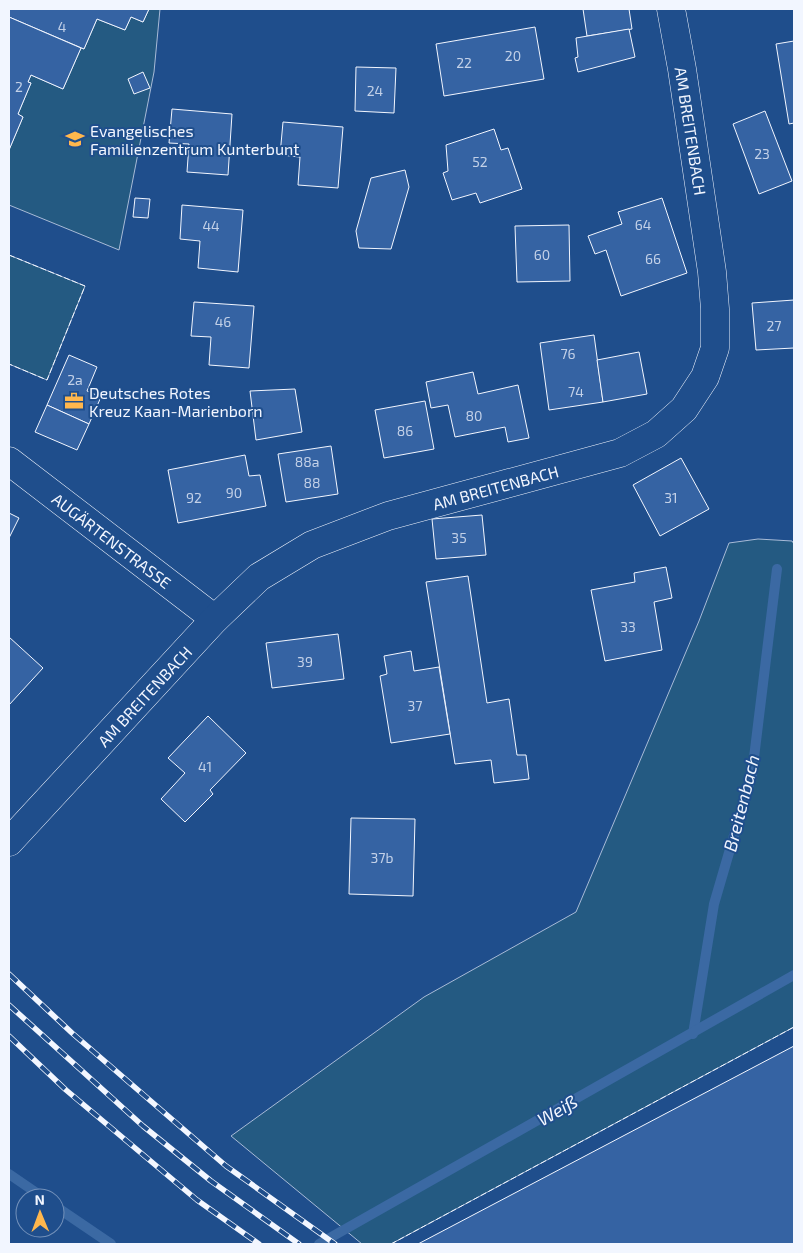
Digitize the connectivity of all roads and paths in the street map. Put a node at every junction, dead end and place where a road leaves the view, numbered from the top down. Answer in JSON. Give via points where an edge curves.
{"nodes":[{"id":1,"x":671,"y":9,"type":"edge"},
{"id":2,"x":9,"y":461,"type":"edge"},
{"id":3,"x":215,"y":618,"type":"junction"},
{"id":4,"x":9,"y":842,"type":"edge"}],
"edges":[{"from":1,"to":3,"type":"street","name":"AM BREITENBACH","via":[[711,263],[715,309],[715,348],[705,377],[684,409],[656,434],[620,453],[388,516],[312,545],[259,577]]},
{"from":2,"to":3,"type":"street","name":"AUGÄRTENSTRASSE"},
{"from":3,"to":4,"type":"street","name":"AM BREITENBACH"}]}
